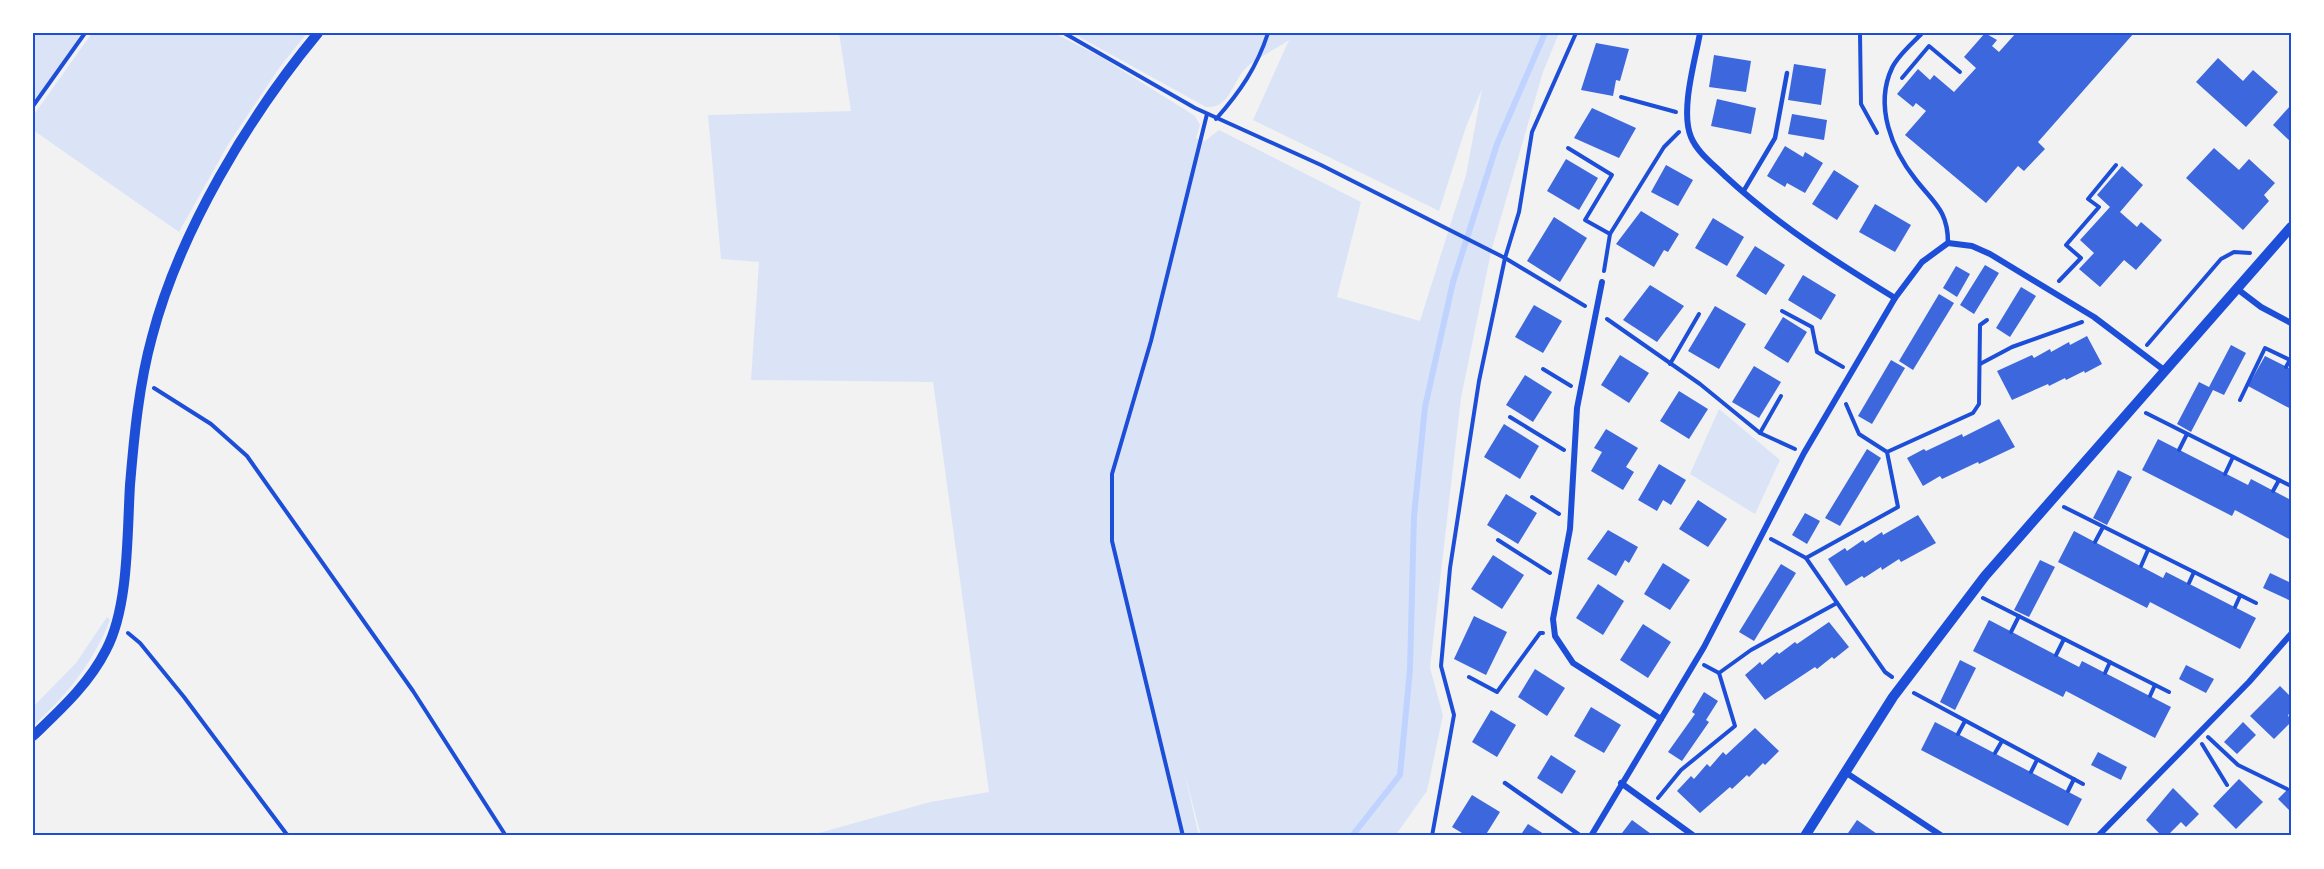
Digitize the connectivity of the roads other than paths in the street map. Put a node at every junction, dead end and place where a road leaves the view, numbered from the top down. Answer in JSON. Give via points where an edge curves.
{"nodes":[{"id":1,"x":318,"y":33,"type":"edge"},
{"id":2,"x":1700,"y":33,"type":"edge"},
{"id":3,"x":1922,"y":33,"type":"edge"},
{"id":4,"x":1787,"y":73,"type":"dead end"},
{"id":5,"x":1743,"y":193,"type":"junction"},
{"id":6,"x":2291,"y":228,"type":"edge"},
{"id":7,"x":1948,"y":243,"type":"junction"},
{"id":8,"x":1602,"y":282,"type":"road end"},
{"id":9,"x":2236,"y":288,"type":"junction"},
{"id":10,"x":1895,"y":298,"type":"junction"},
{"id":11,"x":2291,"y":323,"type":"edge"},
{"id":12,"x":2164,"y":370,"type":"junction"},
{"id":13,"x":2291,"y":634,"type":"edge"},
{"id":14,"x":1661,"y":719,"type":"junction"},
{"id":15,"x":33,"y":736,"type":"edge"},
{"id":16,"x":1845,"y":772,"type":"junction"},
{"id":17,"x":1505,"y":783,"type":"dead end"},
{"id":18,"x":1622,"y":783,"type":"junction"},
{"id":19,"x":1581,"y":836,"type":"edge"},
{"id":20,"x":1591,"y":836,"type":"edge"},
{"id":21,"x":1694,"y":836,"type":"edge"},
{"id":22,"x":1805,"y":836,"type":"edge"},
{"id":23,"x":1942,"y":836,"type":"edge"},
{"id":24,"x":2098,"y":836,"type":"edge"}],
"edges":[{"from":1,"to":15,"type":"street","via":[[285,73],[237,148],[164,293],[143,382],[130,483],[127,557],[116,628],[106,650],[69,703]]},
{"from":2,"to":5,"type":"street","via":[[1688,115],[1691,137]]},
{"from":3,"to":7,"type":"lane","via":[[1892,68],[1886,97],[1889,130],[1901,157],[1942,210]]},
{"from":4,"to":5,"type":"lane","via":[[1775,138]]},
{"from":5,"to":10,"type":"street","via":[[1803,241]]},
{"from":6,"to":9,"type":"street"},
{"from":7,"to":10,"type":"street","via":[[1922,262]]},
{"from":7,"to":12,"type":"street","via":[[1972,246],[1990,254],[2094,317]]},
{"from":8,"to":14,"type":"street","via":[[1580,392],[1572,455],[1570,520],[1553,619],[1555,636],[1573,663]]},
{"from":9,"to":11,"type":"street"},
{"from":9,"to":12,"type":"street"},
{"from":10,"to":14,"type":"street","via":[[1804,453],[1704,647]]},
{"from":12,"to":16,"type":"street","via":[[1972,592],[1893,697]]},
{"from":13,"to":24,"type":"street"},
{"from":14,"to":18,"type":"street"},
{"from":16,"to":22,"type":"street"},
{"from":16,"to":23,"type":"street"},
{"from":17,"to":19,"type":"lane"},
{"from":18,"to":20,"type":"street"},
{"from":18,"to":21,"type":"street"}]}
